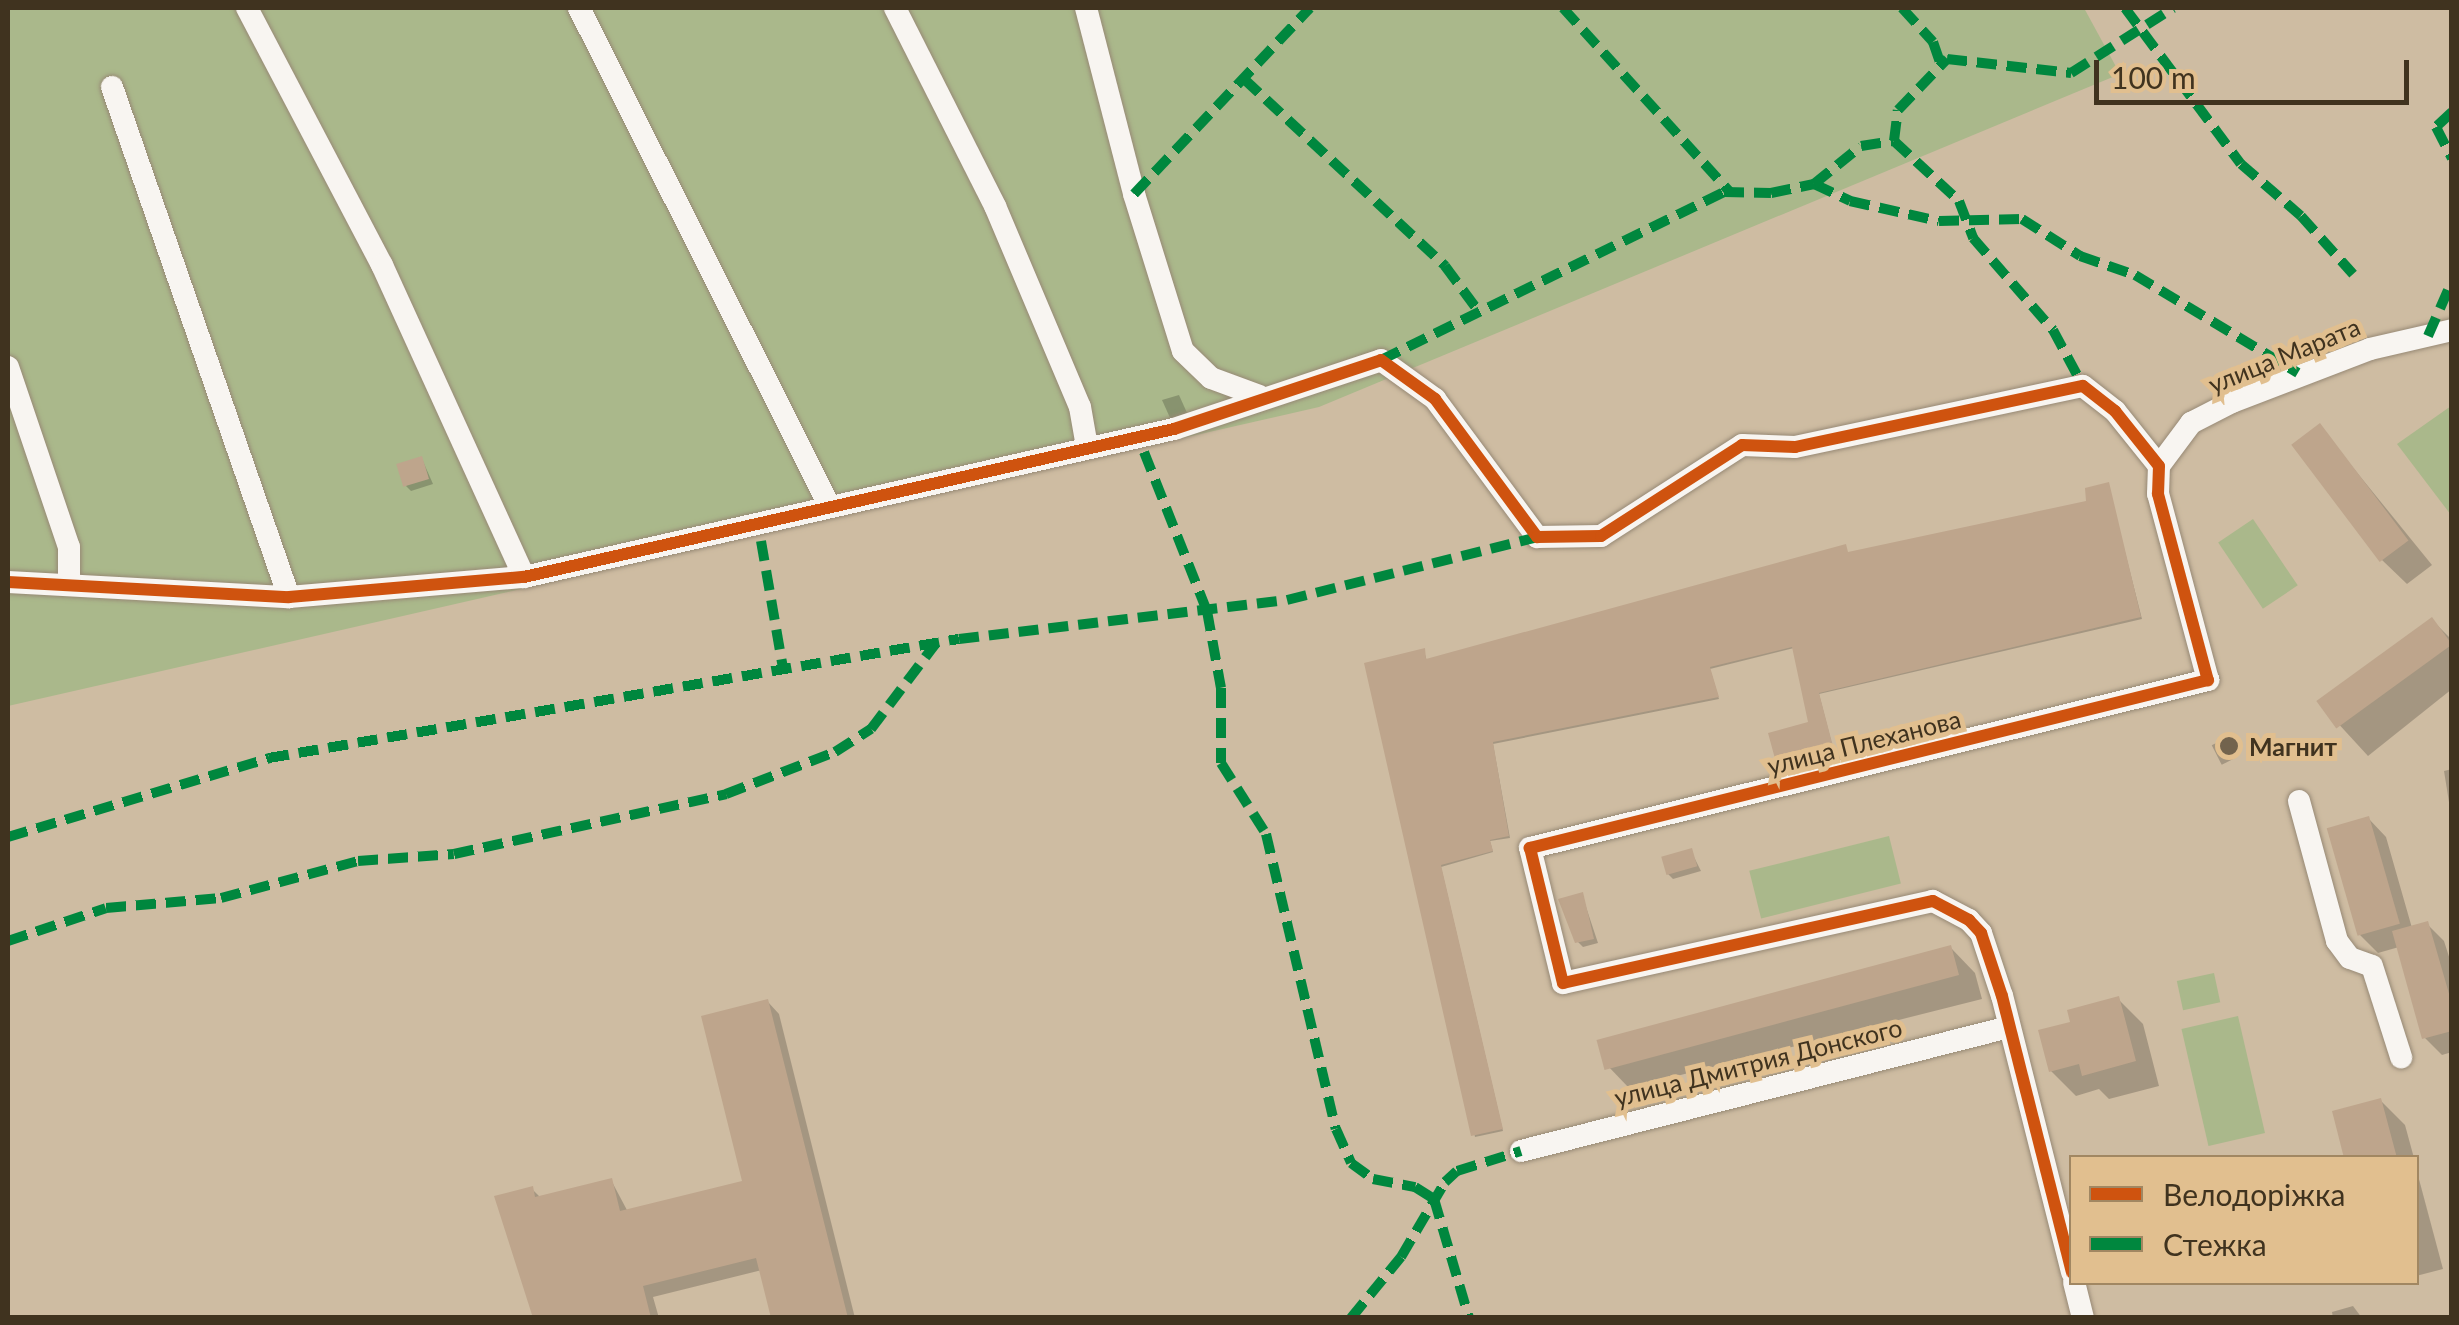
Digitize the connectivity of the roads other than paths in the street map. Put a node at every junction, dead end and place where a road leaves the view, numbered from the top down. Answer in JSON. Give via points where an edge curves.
{"nodes":[{"id":1,"x":248,"y":8,"type":"edge"},
{"id":2,"x":579,"y":8,"type":"edge"},
{"id":3,"x":896,"y":8,"type":"edge"},
{"id":4,"x":1086,"y":8,"type":"edge"},
{"id":5,"x":112,"y":86,"type":"dead end"},
{"id":6,"x":2452,"y":330,"type":"edge"},
{"id":7,"x":8,"y":368,"type":"edge"},
{"id":8,"x":1260,"y":396,"type":"junction"},
{"id":9,"x":1086,"y":445,"type":"junction"},
{"id":10,"x":2159,"y":466,"type":"junction"},
{"id":11,"x":828,"y":505,"type":"junction"},
{"id":12,"x":524,"y":577,"type":"junction"},
{"id":13,"x":8,"y":582,"type":"edge"},
{"id":14,"x":69,"y":584,"type":"junction"},
{"id":15,"x":288,"y":596,"type":"junction"},
{"id":16,"x":2299,"y":801,"type":"dead end"},
{"id":17,"x":2010,"y":1026,"type":"junction"},
{"id":18,"x":2401,"y":1057,"type":"dead end"},
{"id":19,"x":1521,"y":1151,"type":"dead end"},
{"id":20,"x":2069,"y":1260,"type":"edge"},
{"id":21,"x":2075,"y":1285,"type":"edge"},
{"id":22,"x":2083,"y":1318,"type":"edge"}],
"edges":[{"from":1,"to":12,"type":"street","via":[[382,265]]},
{"from":2,"to":11,"type":"street"},
{"from":3,"to":9,"type":"street","via":[[1002,222],[1080,407]]},
{"from":4,"to":8,"type":"street","via":[[1183,351],[1211,378]]},
{"from":5,"to":15,"type":"street"},
{"from":6,"to":10,"type":"street","name":"улица Марата","via":[[2370,349],[2232,402],[2190,424]]},
{"from":7,"to":14,"type":"street","via":[[68,547]]},
{"from":8,"to":9,"type":"street","via":[[1174,430]]},
{"from":8,"to":10,"type":"street","via":[[1381,360],[1435,399],[1486,477],[1537,536],[1601,536],[1742,445],[1796,446],[2083,386],[2115,410]]},
{"from":9,"to":11,"type":"street"},
{"from":10,"to":17,"type":"street","name":"улица Плеханова","via":[[2158,494],[2208,680],[1530,848],[1564,983],[1933,901],[1948,904],[1981,933]]},
{"from":11,"to":12,"type":"street"},
{"from":12,"to":15,"type":"street"},
{"from":13,"to":14,"type":"street"},
{"from":14,"to":15,"type":"street"},
{"from":16,"to":18,"type":"street","via":[[2337,940],[2350,958],[2372,966]]},
{"from":17,"to":19,"type":"street","name":"улица Дмитрия Донского"},
{"from":17,"to":20,"type":"street"},
{"from":21,"to":22,"type":"street"}]}
